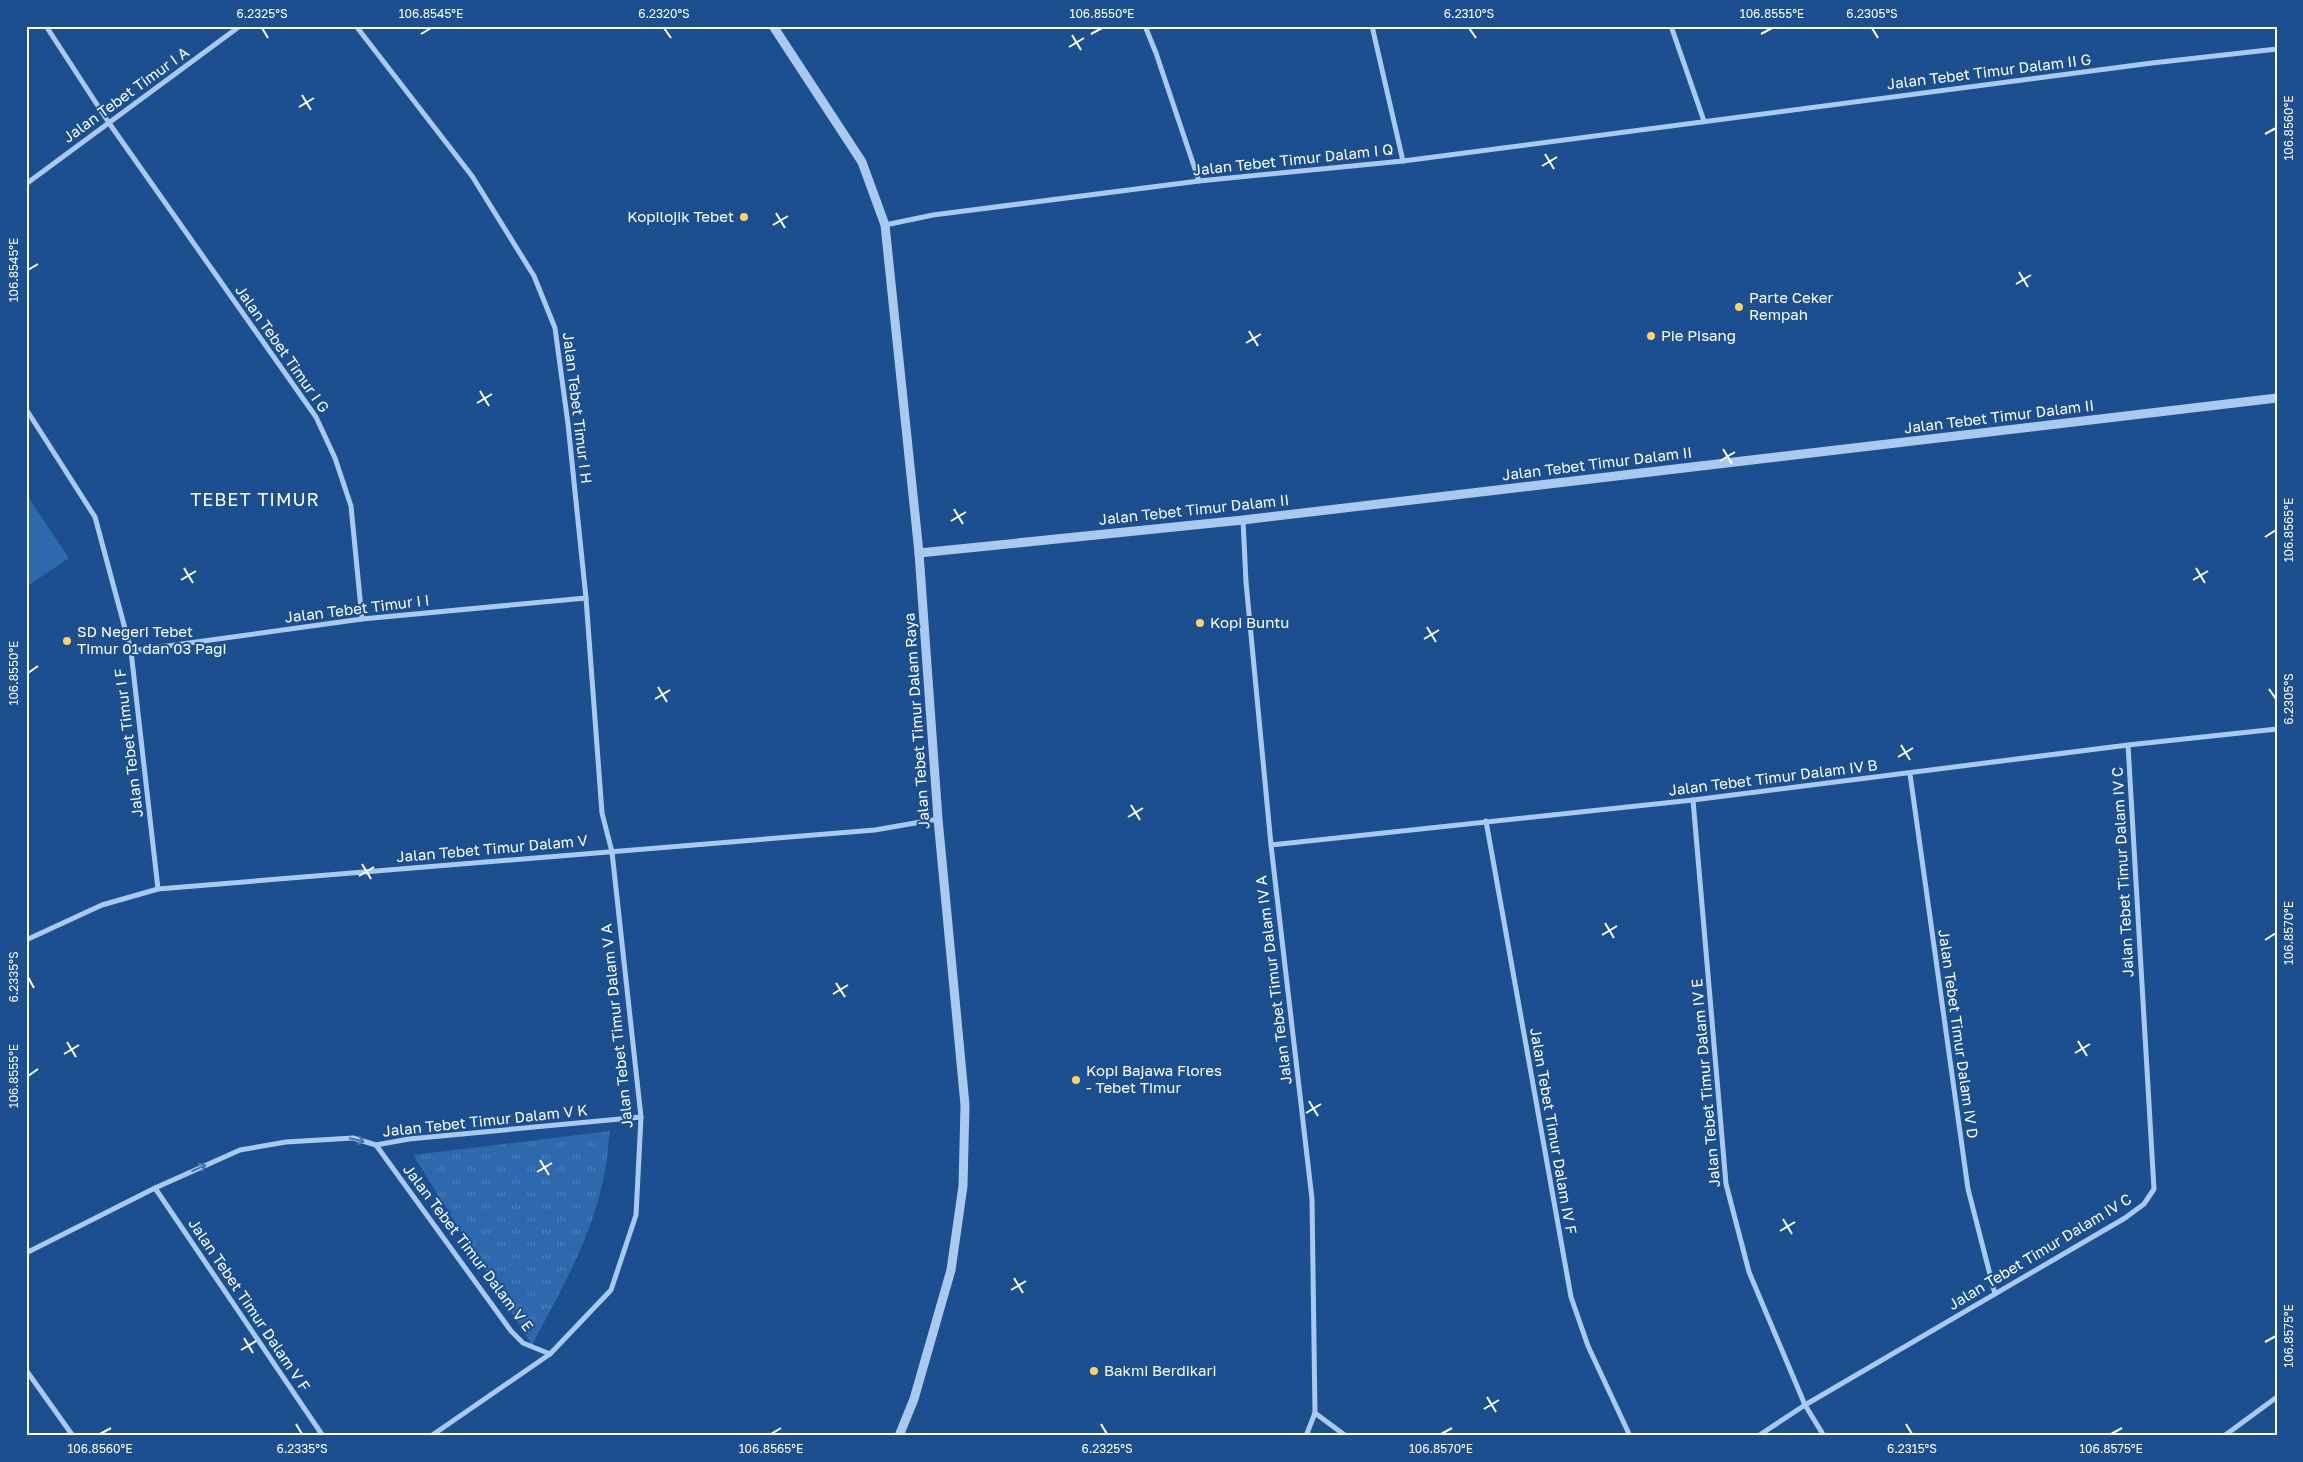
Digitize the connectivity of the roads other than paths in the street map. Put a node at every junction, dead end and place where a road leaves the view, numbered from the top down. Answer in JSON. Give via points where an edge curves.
{"nodes":[{"id":1,"x":46,"y":26,"type":"edge"},
{"id":2,"x":240,"y":26,"type":"edge"},
{"id":3,"x":356,"y":26,"type":"edge"},
{"id":4,"x":773,"y":26,"type":"edge"},
{"id":5,"x":1145,"y":26,"type":"edge"},
{"id":6,"x":1372,"y":26,"type":"edge"},
{"id":7,"x":1671,"y":26,"type":"edge"},
{"id":8,"x":2277,"y":49,"type":"edge"},
{"id":9,"x":1704,"y":121,"type":"junction"},
{"id":10,"x":108,"y":123,"type":"junction"},
{"id":11,"x":1403,"y":161,"type":"junction"},
{"id":12,"x":1200,"y":181,"type":"junction"},
{"id":13,"x":26,"y":184,"type":"edge"},
{"id":14,"x":885,"y":225,"type":"junction"},
{"id":15,"x":2277,"y":398,"type":"edge"},
{"id":16,"x":26,"y":409,"type":"edge"},
{"id":17,"x":1242,"y":520,"type":"junction"},
{"id":18,"x":919,"y":554,"type":"junction"},
{"id":19,"x":586,"y":598,"type":"junction"},
{"id":20,"x":362,"y":620,"type":"junction"},
{"id":21,"x":131,"y":651,"type":"junction"},
{"id":22,"x":2277,"y":729,"type":"edge"},
{"id":23,"x":2128,"y":745,"type":"junction"},
{"id":24,"x":1910,"y":774,"type":"junction"},
{"id":25,"x":1693,"y":800,"type":"junction"},
{"id":26,"x":938,"y":819,"type":"junction"},
{"id":27,"x":1486,"y":821,"type":"junction"},
{"id":28,"x":1271,"y":845,"type":"junction"},
{"id":29,"x":612,"y":852,"type":"junction"},
{"id":30,"x":158,"y":889,"type":"junction"},
{"id":31,"x":26,"y":940,"type":"edge"},
{"id":32,"x":641,"y":1117,"type":"junction"},
{"id":33,"x":376,"y":1145,"type":"junction"},
{"id":34,"x":155,"y":1188,"type":"junction"},
{"id":35,"x":26,"y":1253,"type":"edge"},
{"id":36,"x":1995,"y":1294,"type":"junction"},
{"id":37,"x":550,"y":1354,"type":"junction"},
{"id":38,"x":26,"y":1370,"type":"edge"},
{"id":39,"x":2277,"y":1397,"type":"edge"},
{"id":40,"x":1805,"y":1405,"type":"junction"},
{"id":41,"x":1315,"y":1413,"type":"junction"},
{"id":42,"x":72,"y":1436,"type":"edge"},
{"id":43,"x":323,"y":1436,"type":"edge"},
{"id":44,"x":431,"y":1436,"type":"edge"},
{"id":45,"x":899,"y":1436,"type":"edge"},
{"id":46,"x":1306,"y":1436,"type":"edge"},
{"id":47,"x":1346,"y":1436,"type":"edge"},
{"id":48,"x":1630,"y":1436,"type":"edge"},
{"id":49,"x":1758,"y":1436,"type":"edge"},
{"id":50,"x":1824,"y":1436,"type":"edge"},
{"id":51,"x":2224,"y":1436,"type":"edge"}],
"edges":[{"from":1,"to":10,"type":"street","name":"Jalan Tebet Timur I G"},
{"from":2,"to":10,"type":"street","name":"Jalan Tebet Timur I A"},
{"from":3,"to":19,"type":"street","name":"Jalan Tebet Timur I H","via":[[472,176],[538,284],[555,328]]},
{"from":4,"to":14,"type":"street","name":"Jalan Tebet Timur Dalam Raya","via":[[862,162]]},
{"from":5,"to":12,"type":"street"},
{"from":6,"to":11,"type":"street"},
{"from":7,"to":9,"type":"street"},
{"from":8,"to":9,"type":"street","name":"Jalan Tebet Timur Dalam II G"},
{"from":9,"to":11,"type":"street","name":"Jalan Tebet Timur Dalam I Q"},
{"from":10,"to":13,"type":"street","name":"Jalan Tebet Timur I A"},
{"from":10,"to":20,"type":"street","name":"Jalan Tebet Timur I G","via":[[316,417],[335,458],[351,506]]},
{"from":11,"to":12,"type":"street","name":"Jalan Tebet Timur Dalam I Q"},
{"from":12,"to":14,"type":"street","name":"Jalan Tebet Timur Dalam I Q"},
{"from":14,"to":18,"type":"street","name":"Jalan Tebet Timur Dalam Raya"},
{"from":15,"to":17,"type":"street","name":"Jalan Tebet Timur Dalam II"},
{"from":16,"to":21,"type":"street","name":"Jalan Tebet Timur I F","via":[[95,517]]},
{"from":17,"to":18,"type":"street","name":"Jalan Tebet Timur Dalam II"},
{"from":17,"to":28,"type":"street","name":"Jalan Tebet Timur Dalam IV A"},
{"from":18,"to":26,"type":"street","name":"Jalan Tebet Timur Dalam Raya"},
{"from":19,"to":20,"type":"street","name":"Jalan Tebet Timur I I"},
{"from":19,"to":29,"type":"street","name":"Jalan Tebet Timur I H","via":[[602,813]]},
{"from":20,"to":21,"type":"street","name":"Jalan Tebet Timur I I"},
{"from":21,"to":30,"type":"street","name":"Jalan Tebet Timur I F"},
{"from":22,"to":23,"type":"street","name":"Jalan Tebet Timur Dalam IV B"},
{"from":23,"to":24,"type":"street","name":"Jalan Tebet Timur Dalam IV B"},
{"from":23,"to":36,"type":"street","name":"Jalan Tebet Timur Dalam IV C","via":[[2154,1189],[2144,1204],[2125,1218]]},
{"from":24,"to":25,"type":"street","name":"Jalan Tebet Timur Dalam IV B"},
{"from":24,"to":36,"type":"street","name":"Jalan Tebet Timur Dalam IV D","via":[[1966,1180]]},
{"from":25,"to":27,"type":"street","name":"Jalan Tebet Timur Dalam IV B"},
{"from":25,"to":40,"type":"street","name":"Jalan Tebet Timur Dalam IV E","via":[[1726,1184],[1749,1272]]},
{"from":26,"to":29,"type":"street","name":"Jalan Tebet Timur Dalam V","via":[[875,830]]},
{"from":26,"to":45,"type":"street","name":"Jalan Tebet Timur Dalam Raya","via":[[965,1104],[963,1186],[951,1270],[914,1399]]},
{"from":27,"to":28,"type":"street","name":"Jalan Tebet Timur Dalam IV B"},
{"from":27,"to":48,"type":"street","name":"Jalan Tebet Timur Dalam IV F","via":[[1570,1297],[1588,1346]]},
{"from":28,"to":41,"type":"street","name":"Jalan Tebet Timur Dalam IV A","via":[[1312,1199]]},
{"from":29,"to":30,"type":"street","name":"Jalan Tebet Timur Dalam V"},
{"from":29,"to":32,"type":"street","name":"Jalan Tebet Timur Dalam V A"},
{"from":30,"to":31,"type":"street","name":"Jalan Tebet Timur Dalam V","via":[[102,905]]},
{"from":32,"to":33,"type":"street","name":"Jalan Tebet Timur Dalam V K"},
{"from":32,"to":37,"type":"street","name":"Jalan Tebet Timur Dalam V A","via":[[636,1215],[611,1290]]},
{"from":34,"to":33,"type":"street","name":"Jalan Tebet Timur Dalam V K","one_way":true,"via":[[240,1150],[286,1142],[353,1138]]},
{"from":33,"to":37,"type":"street","name":"Jalan Tebet Timur Dalam V E","via":[[512,1331],[523,1343]]},
{"from":34,"to":35,"type":"street","name":"Jalan Tebet Timur Dalam V K"},
{"from":34,"to":43,"type":"street","name":"Jalan Tebet Timur Dalam V F"},
{"from":36,"to":40,"type":"street","name":"Jalan Tebet Timur Dalam IV C"},
{"from":37,"to":44,"type":"street","name":"Jalan Tebet Timur Dalam V A"},
{"from":38,"to":42,"type":"street"},
{"from":39,"to":51,"type":"street"},
{"from":40,"to":49,"type":"street","name":"Jalan Tebet Timur Dalam IV C"},
{"from":40,"to":50,"type":"street","name":"Jalan Tebet Timur Dalam IV E"},
{"from":41,"to":46,"type":"street","name":"Jalan Tebet Timur Dalam IV A"},
{"from":41,"to":47,"type":"street"}]}
